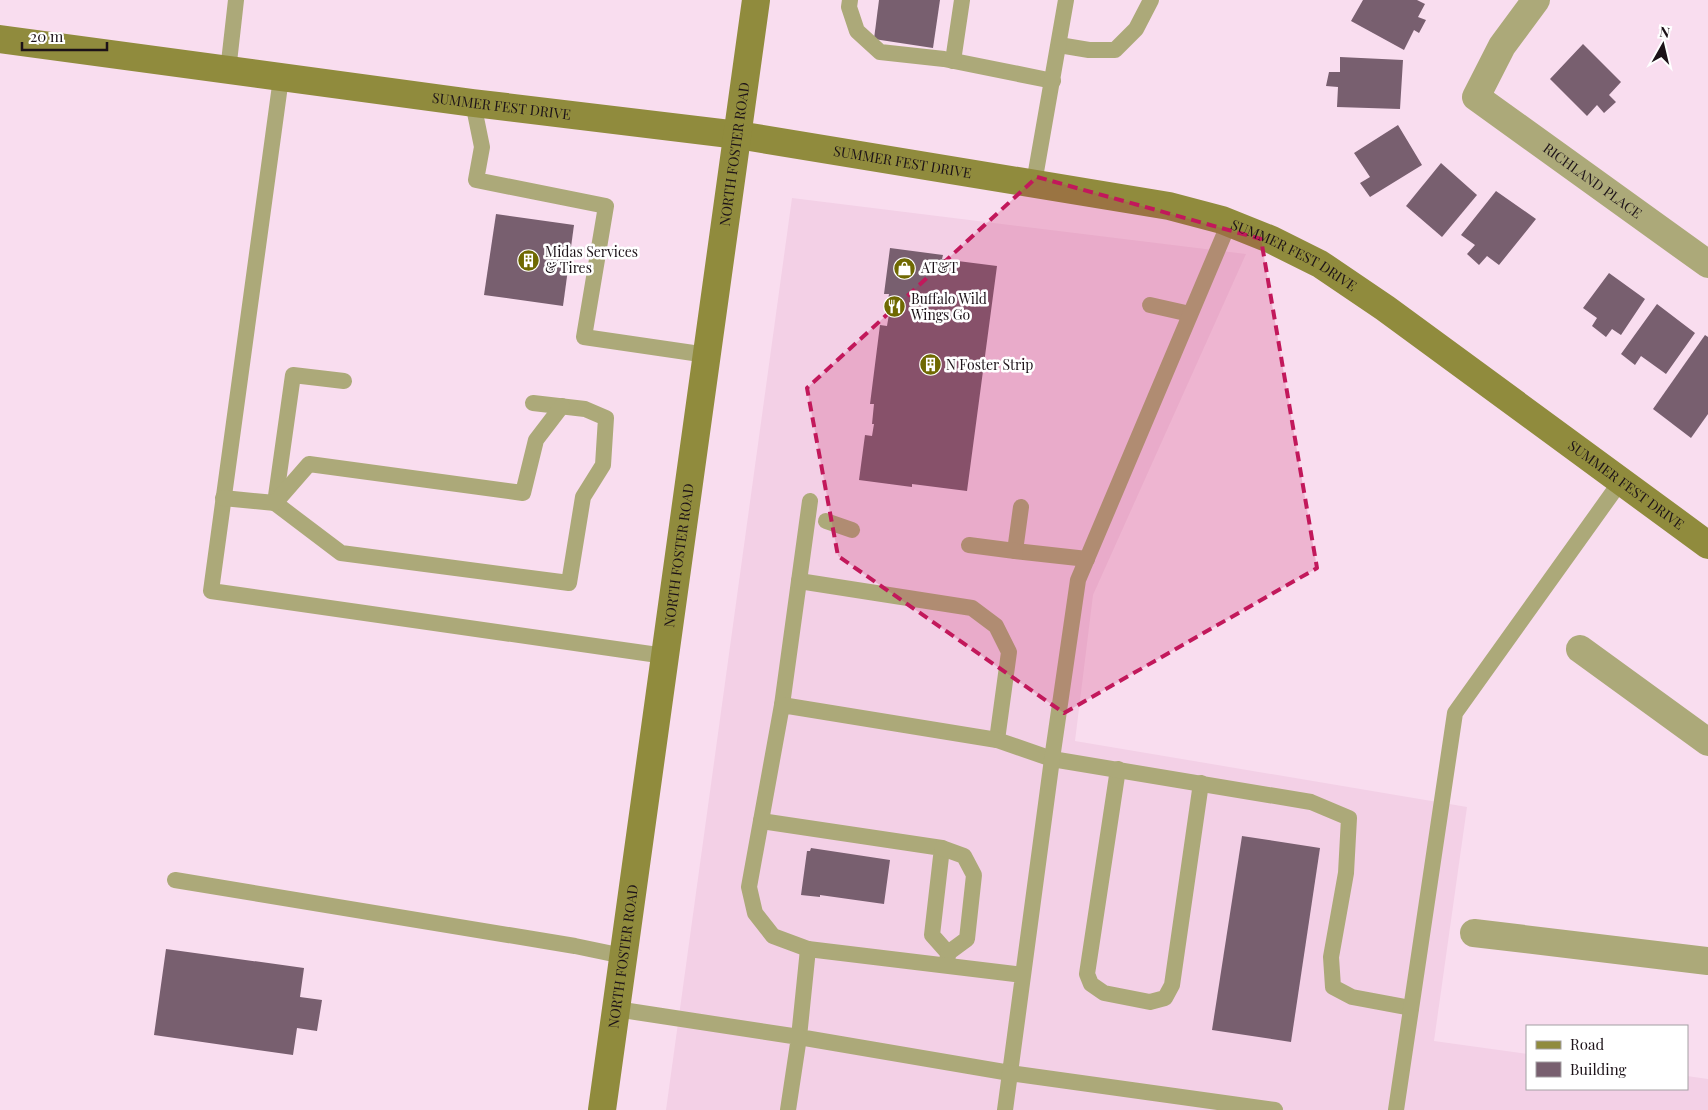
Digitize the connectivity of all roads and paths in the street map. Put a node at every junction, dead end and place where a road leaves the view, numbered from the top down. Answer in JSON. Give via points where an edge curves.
{"nodes":[{"id":1,"x":236,"y":0,"type":"edge"},
{"id":2,"x":756,"y":0,"type":"edge"},
{"id":3,"x":850,"y":0,"type":"edge"},
{"id":4,"x":962,"y":0,"type":"edge"},
{"id":5,"x":1066,"y":0,"type":"edge"},
{"id":6,"x":1151,"y":0,"type":"edge"},
{"id":7,"x":1536,"y":0,"type":"edge"},
{"id":8,"x":0,"y":39,"type":"edge"},
{"id":9,"x":1059,"y":45,"type":"junction"},
{"id":10,"x":953,"y":61,"type":"junction"},
{"id":11,"x":228,"y":71,"type":"junction"},
{"id":12,"x":281,"y":78,"type":"junction"},
{"id":13,"x":1053,"y":81,"type":"junction"},
{"id":14,"x":473,"y":103,"type":"junction"},
{"id":15,"x":738,"y":135,"type":"junction"},
{"id":16,"x":1034,"y":183,"type":"junction"},
{"id":17,"x":1229,"y":223,"type":"junction"},
{"id":18,"x":1708,"y":264,"type":"edge"},
{"id":19,"x":1150,"y":305,"type":"dead end"},
{"id":20,"x":1190,"y":314,"type":"junction"},
{"id":21,"x":707,"y":355,"type":"junction"},
{"id":22,"x":344,"y":381,"type":"dead end"},
{"id":23,"x":533,"y":402,"type":"dead end"},
{"id":24,"x":562,"y":406,"type":"junction"},
{"id":25,"x":1620,"y":481,"type":"junction"},
{"id":26,"x":223,"y":498,"type":"junction"},
{"id":27,"x":810,"y":501,"type":"dead end"},
{"id":28,"x":275,"y":503,"type":"junction"},
{"id":29,"x":1021,"y":507,"type":"dead end"},
{"id":30,"x":826,"y":521,"type":"dead end"},
{"id":31,"x":852,"y":530,"type":"dead end"},
{"id":32,"x":969,"y":544,"type":"dead end"},
{"id":33,"x":1708,"y":545,"type":"edge"},
{"id":34,"x":1015,"y":551,"type":"junction"},
{"id":35,"x":1087,"y":559,"type":"junction"},
{"id":36,"x":799,"y":581,"type":"junction"},
{"id":37,"x":1580,"y":649,"type":"dead end"},
{"id":38,"x":665,"y":656,"type":"junction"},
{"id":39,"x":782,"y":705,"type":"junction"},
{"id":40,"x":997,"y":740,"type":"junction"},
{"id":41,"x":1708,"y":742,"type":"edge"},
{"id":42,"x":1052,"y":759,"type":"junction"},
{"id":43,"x":1118,"y":769,"type":"junction"},
{"id":44,"x":1201,"y":783,"type":"junction"},
{"id":45,"x":761,"y":821,"type":"junction"},
{"id":46,"x":942,"y":848,"type":"junction"},
{"id":47,"x":176,"y":880,"type":"dead end"},
{"id":48,"x":1474,"y":932,"type":"dead end"},
{"id":49,"x":808,"y":948,"type":"junction"},
{"id":50,"x":623,"y":956,"type":"junction"},
{"id":51,"x":948,"y":959,"type":"junction"},
{"id":52,"x":1708,"y":961,"type":"edge"},
{"id":53,"x":1023,"y":974,"type":"junction"},
{"id":54,"x":1411,"y":1008,"type":"junction"},
{"id":55,"x":616,"y":1009,"type":"junction"},
{"id":56,"x":800,"y":1038,"type":"junction"},
{"id":57,"x":1010,"y":1073,"type":"junction"},
{"id":58,"x":602,"y":1110,"type":"edge"},
{"id":59,"x":788,"y":1110,"type":"edge"},
{"id":60,"x":1005,"y":1110,"type":"edge"},
{"id":61,"x":1275,"y":1110,"type":"edge"},
{"id":62,"x":1399,"y":1110,"type":"edge"}],
"edges":[{"from":1,"to":11,"type":"lane"},
{"from":2,"to":15,"type":"street","name":"NORTH FOSTER ROAD"},
{"from":3,"to":10,"type":"lane","via":[[856,31],[880,52]]},
{"from":4,"to":10,"type":"lane"},
{"from":5,"to":9,"type":"lane"},
{"from":6,"to":9,"type":"lane","via":[[1136,29],[1115,50]]},
{"from":7,"to":18,"type":"street","name":"RICHLAND PLACE","via":[[1502,46],[1476,97]]},
{"from":8,"to":11,"type":"street","name":"SUMMER FEST DRIVE"},
{"from":9,"to":13,"type":"lane"},
{"from":10,"to":13,"type":"lane"},
{"from":11,"to":12,"type":"street","name":"SUMMER FEST DRIVE"},
{"from":12,"to":14,"type":"street","name":"SUMMER FEST DRIVE"},
{"from":12,"to":26,"type":"lane"},
{"from":13,"to":16,"type":"lane"},
{"from":14,"to":15,"type":"street","name":"SUMMER FEST DRIVE"},
{"from":14,"to":21,"type":"lane","via":[[482,147],[476,180],[606,206],[584,337]]},
{"from":15,"to":16,"type":"street","name":"SUMMER FEST DRIVE"},
{"from":15,"to":21,"type":"street","name":"NORTH FOSTER ROAD"},
{"from":16,"to":17,"type":"street","name":"SUMMER FEST DRIVE","via":[[1169,206]]},
{"from":17,"to":20,"type":"lane"},
{"from":17,"to":25,"type":"street","name":"SUMMER FEST DRIVE","via":[[1320,264]]},
{"from":19,"to":20,"type":"lane"},
{"from":20,"to":35,"type":"lane"},
{"from":21,"to":38,"type":"street","name":"NORTH FOSTER ROAD"},
{"from":22,"to":28,"type":"lane","via":[[293,375]]},
{"from":23,"to":24,"type":"lane"},
{"from":24,"to":28,"type":"lane","via":[[536,440],[523,493],[309,464]]},
{"from":24,"to":28,"type":"lane","via":[[585,409],[606,418],[603,465],[583,497],[569,583],[341,553]]},
{"from":25,"to":33,"type":"street","name":"SUMMER FEST DRIVE"},
{"from":25,"to":54,"type":"lane","via":[[1455,713]]},
{"from":26,"to":28,"type":"lane"},
{"from":26,"to":38,"type":"lane","via":[[211,591]]},
{"from":27,"to":36,"type":"lane"},
{"from":29,"to":34,"type":"lane"},
{"from":30,"to":31,"type":"lane"},
{"from":32,"to":34,"type":"lane"},
{"from":34,"to":35,"type":"lane"},
{"from":35,"to":42,"type":"lane","via":[[1078,580]]},
{"from":36,"to":39,"type":"lane"},
{"from":36,"to":40,"type":"lane","via":[[972,608],[996,626],[1009,652]]},
{"from":37,"to":41,"type":"street"},
{"from":38,"to":50,"type":"street","name":"NORTH FOSTER ROAD"},
{"from":39,"to":40,"type":"lane"},
{"from":39,"to":45,"type":"lane"},
{"from":40,"to":42,"type":"lane"},
{"from":42,"to":43,"type":"lane"},
{"from":42,"to":53,"type":"lane"},
{"from":43,"to":44,"type":"lane"},
{"from":43,"to":44,"type":"lane","via":[[1088,974],[1091,984],[1104,993],[1150,1002],[1165,998],[1172,985]]},
{"from":44,"to":54,"type":"lane","via":[[1311,802],[1349,818],[1346,873],[1331,958],[1333,987],[1352,996]]},
{"from":45,"to":46,"type":"lane"},
{"from":45,"to":49,"type":"lane","via":[[749,887],[755,914],[773,936]]},
{"from":46,"to":51,"type":"lane","via":[[932,935]]},
{"from":46,"to":51,"type":"lane","via":[[964,856],[974,875],[966,939]]},
{"from":47,"to":50,"type":"lane"},
{"from":48,"to":52,"type":"street"},
{"from":49,"to":51,"type":"lane"},
{"from":49,"to":56,"type":"lane"},
{"from":50,"to":55,"type":"street","name":"NORTH FOSTER ROAD"},
{"from":51,"to":53,"type":"lane"},
{"from":53,"to":57,"type":"lane"},
{"from":54,"to":62,"type":"lane"},
{"from":55,"to":56,"type":"lane"},
{"from":55,"to":58,"type":"street","name":"NORTH FOSTER ROAD"},
{"from":56,"to":57,"type":"lane"},
{"from":56,"to":59,"type":"lane"},
{"from":57,"to":60,"type":"lane"},
{"from":57,"to":61,"type":"lane"}]}
